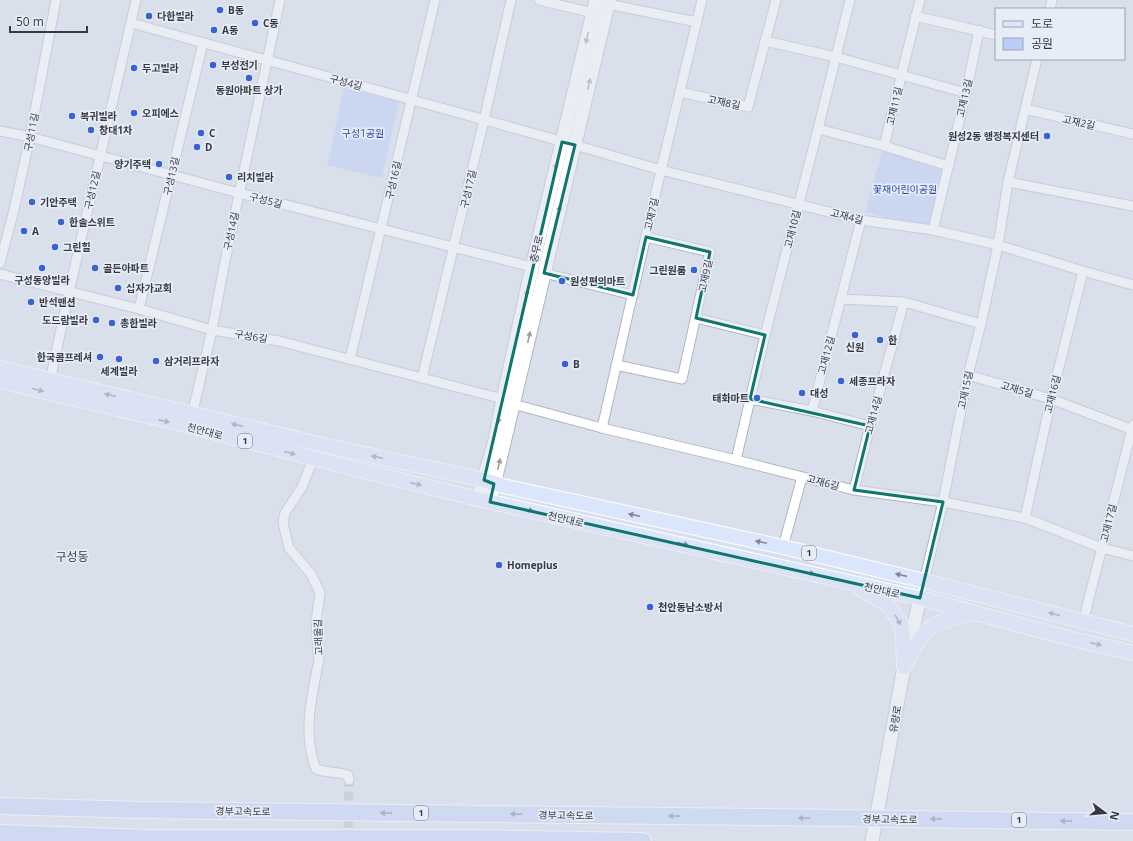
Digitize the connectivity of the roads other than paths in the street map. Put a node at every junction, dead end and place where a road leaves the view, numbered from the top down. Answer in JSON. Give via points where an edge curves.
{"nodes":[{"id":1,"x":56,"y":0,"type":"edge"},
{"id":2,"x":136,"y":0,"type":"edge"},
{"id":3,"x":280,"y":0,"type":"edge"},
{"id":4,"x":436,"y":0,"type":"edge"},
{"id":5,"x":511,"y":0,"type":"edge"},
{"id":6,"x":539,"y":0,"type":"edge"},
{"id":7,"x":702,"y":0,"type":"edge"},
{"id":8,"x":776,"y":0,"type":"edge"},
{"id":9,"x":850,"y":0,"type":"edge"},
{"id":10,"x":920,"y":0,"type":"edge"},
{"id":11,"x":605,"y":1,"type":"edge"},
{"id":12,"x":593,"y":13,"type":"junction"},
{"id":13,"x":915,"y":16,"type":"junction"},
{"id":14,"x":697,"y":22,"type":"junction"},
{"id":15,"x":131,"y":23,"type":"junction"},
{"id":16,"x":979,"y":30,"type":"junction"},
{"id":17,"x":995,"y":35,"type":"edge"},
{"id":18,"x":765,"y":41,"type":"junction"},
{"id":19,"x":203,"y":43,"type":"junction"},
{"id":20,"x":836,"y":57,"type":"junction"},
{"id":21,"x":1037,"y":60,"type":"edge"},
{"id":22,"x":268,"y":61,"type":"junction"},
{"id":23,"x":901,"y":75,"type":"junction"},
{"id":24,"x":680,"y":92,"type":"junction"},
{"id":25,"x":966,"y":93,"type":"junction"},
{"id":26,"x":412,"y":100,"type":"junction"},
{"id":27,"x":1025,"y":110,"type":"junction"},
{"id":28,"x":484,"y":120,"type":"junction"},
{"id":29,"x":818,"y":129,"type":"junction"},
{"id":30,"x":0,"y":131,"type":"edge"},
{"id":31,"x":1133,"y":134,"type":"edge"},
{"id":32,"x":30,"y":137,"type":"junction"},
{"id":33,"x":562,"y":142,"type":"junction"},
{"id":34,"x":575,"y":145,"type":"junction"},
{"id":35,"x":884,"y":146,"type":"junction"},
{"id":36,"x":100,"y":156,"type":"junction"},
{"id":37,"x":949,"y":166,"type":"junction"},
{"id":38,"x":661,"y":170,"type":"junction"},
{"id":39,"x":172,"y":175,"type":"junction"},
{"id":40,"x":1008,"y":182,"type":"junction"},
{"id":41,"x":239,"y":193,"type":"junction"},
{"id":42,"x":798,"y":204,"type":"junction"},
{"id":43,"x":1133,"y":206,"type":"edge"},
{"id":44,"x":861,"y":220,"type":"junction"},
{"id":45,"x":382,"y":229,"type":"junction"},
{"id":46,"x":933,"y":230,"type":"junction"},
{"id":47,"x":646,"y":237,"type":"junction"},
{"id":48,"x":998,"y":245,"type":"junction"},
{"id":49,"x":454,"y":247,"type":"junction"},
{"id":50,"x":0,"y":263,"type":"edge"},
{"id":51,"x":532,"y":267,"type":"junction"},
{"id":52,"x":1084,"y":271,"type":"junction"},
{"id":53,"x":544,"y":273,"type":"junction"},
{"id":54,"x":0,"y":274,"type":"edge"},
{"id":55,"x":1133,"y":285,"type":"edge"},
{"id":56,"x":69,"y":292,"type":"junction"},
{"id":57,"x":633,"y":295,"type":"junction"},
{"id":58,"x":841,"y":299,"type":"junction"},
{"id":59,"x":904,"y":302,"type":"junction"},
{"id":60,"x":139,"y":310,"type":"junction"},
{"id":61,"x":696,"y":318,"type":"junction"},
{"id":62,"x":981,"y":324,"type":"junction"},
{"id":63,"x":212,"y":330,"type":"junction"},
{"id":64,"x":765,"y":335,"type":"junction"},
{"id":65,"x":350,"y":360,"type":"junction"},
{"id":66,"x":616,"y":365,"type":"junction"},
{"id":67,"x":0,"y":368,"type":"edge"},
{"id":68,"x":968,"y":375,"type":"junction"},
{"id":69,"x":422,"y":378,"type":"junction"},
{"id":70,"x":0,"y":380,"type":"edge"},
{"id":71,"x":50,"y":381,"type":"junction"},
{"id":72,"x":750,"y":399,"type":"junction"},
{"id":73,"x":1051,"y":399,"type":"junction"},
{"id":74,"x":508,"y":402,"type":"junction"},
{"id":75,"x":812,"y":411,"type":"junction"},
{"id":76,"x":192,"y":414,"type":"junction"},
{"id":77,"x":870,"y":426,"type":"junction"},
{"id":78,"x":602,"y":428,"type":"junction"},
{"id":79,"x":1133,"y":429,"type":"edge"},
{"id":80,"x":313,"y":459,"type":"junction"},
{"id":81,"x":736,"y":460,"type":"junction"},
{"id":82,"x":802,"y":477,"type":"junction"},
{"id":83,"x":489,"y":482,"type":"junction"},
{"id":84,"x":854,"y":490,"type":"junction"},
{"id":85,"x":484,"y":500,"type":"junction"},
{"id":86,"x":943,"y":502,"type":"junction"},
{"id":87,"x":1025,"y":518,"type":"junction"},
{"id":88,"x":783,"y":547,"type":"junction"},
{"id":89,"x":1102,"y":548,"type":"junction"},
{"id":90,"x":1133,"y":556,"type":"edge"},
{"id":91,"x":845,"y":581,"type":"junction"},
{"id":92,"x":924,"y":581,"type":"junction"},
{"id":93,"x":920,"y":598,"type":"junction"},
{"id":94,"x":977,"y":614,"type":"junction"},
{"id":95,"x":1083,"y":622,"type":"junction"},
{"id":96,"x":1133,"y":634,"type":"edge"},
{"id":97,"x":1133,"y":653,"type":"edge"},
{"id":98,"x":904,"y":667,"type":"junction"},
{"id":99,"x":349,"y":780,"type":"dead end"},
{"id":100,"x":0,"y":806,"type":"edge"},
{"id":101,"x":1133,"y":822,"type":"edge"},
{"id":102,"x":0,"y":833,"type":"edge"},
{"id":103,"x":643,"y":841,"type":"edge"},
{"id":104,"x":872,"y":841,"type":"edge"}],
"edges":[{"from":1,"to":32,"type":"street","name":"구성11길"},
{"from":2,"to":15,"type":"street","name":"구성12길"},
{"from":3,"to":22,"type":"street","name":"구성14길"},
{"from":4,"to":26,"type":"street","name":"구성16길"},
{"from":5,"to":28,"type":"street","name":"구성17길"},
{"from":6,"to":12,"type":"street"},
{"from":7,"to":14,"type":"street","name":"고재7길"},
{"from":8,"to":18,"type":"street","name":"고재8길"},
{"from":9,"to":20,"type":"street","name":"고재10길"},
{"from":10,"to":13,"type":"street","name":"고재11길"},
{"from":11,"to":12,"type":"main road","name":"충무로"},
{"from":11,"to":14,"type":"street"},
{"from":34,"to":11,"type":"main road","name":"충무로","one_way":true},
{"from":12,"to":33,"type":"main road","name":"충무로","one_way":true},
{"from":13,"to":16,"type":"street"},
{"from":13,"to":23,"type":"street","name":"고재11길"},
{"from":14,"to":24,"type":"street","name":"고재7길"},
{"from":15,"to":19,"type":"street","name":"구성4길"},
{"from":15,"to":36,"type":"street","name":"구성12길"},
{"from":16,"to":17,"type":"street"},
{"from":16,"to":25,"type":"street","name":"고재13길"},
{"from":18,"to":20,"type":"street"},
{"from":18,"to":24,"type":"street","name":"고재8길","via":[[748,107]]},
{"from":19,"to":22,"type":"street","name":"구성4길"},
{"from":19,"to":39,"type":"street","name":"구성13길"},
{"from":20,"to":23,"type":"street"},
{"from":20,"to":29,"type":"street","name":"고재10길"},
{"from":21,"to":27,"type":"street","name":"고재15길"},
{"from":22,"to":26,"type":"street","name":"구성4길"},
{"from":22,"to":41,"type":"street","name":"구성14길"},
{"from":23,"to":25,"type":"street"},
{"from":23,"to":35,"type":"street","name":"고재11길"},
{"from":24,"to":38,"type":"street","name":"고재7길"},
{"from":25,"to":37,"type":"street","name":"고재13길"},
{"from":26,"to":28,"type":"street","name":"구성4길"},
{"from":26,"to":45,"type":"street","name":"구성16길"},
{"from":27,"to":31,"type":"street","name":"고재2길"},
{"from":27,"to":40,"type":"street","name":"고재15길"},
{"from":28,"to":33,"type":"street","name":"구성4길"},
{"from":28,"to":49,"type":"street","name":"구성17길"},
{"from":29,"to":35,"type":"street"},
{"from":29,"to":42,"type":"street","name":"고재10길"},
{"from":30,"to":32,"type":"street","name":"구성5길"},
{"from":32,"to":36,"type":"street","name":"구성5길"},
{"from":32,"to":50,"type":"street","name":"구성11길"},
{"from":33,"to":34,"type":"street","name":"고재4길"},
{"from":33,"to":51,"type":"main road","name":"충무로","one_way":true},
{"from":34,"to":38,"type":"street","name":"고재4길"},
{"from":53,"to":34,"type":"main road","name":"충무로","one_way":true},
{"from":35,"to":37,"type":"street"},
{"from":36,"to":39,"type":"street","name":"구성5길"},
{"from":36,"to":56,"type":"street","name":"구성12길"},
{"from":37,"to":46,"type":"street","name":"고재13길"},
{"from":38,"to":42,"type":"street","name":"고재4길"},
{"from":38,"to":47,"type":"street","name":"고재7길"},
{"from":39,"to":41,"type":"street","name":"구성5길"},
{"from":39,"to":60,"type":"street","name":"구성13길"},
{"from":40,"to":43,"type":"street"},
{"from":40,"to":48,"type":"street","name":"고재15길"},
{"from":41,"to":45,"type":"street","name":"구성5길"},
{"from":41,"to":63,"type":"street","name":"구성14길"},
{"from":42,"to":44,"type":"street","name":"고재4길"},
{"from":42,"to":64,"type":"street","name":"고재10길"},
{"from":44,"to":46,"type":"street","name":"고재4길"},
{"from":44,"to":58,"type":"street","name":"고재12길"},
{"from":45,"to":49,"type":"street","name":"구성5길"},
{"from":45,"to":65,"type":"street","name":"구성16길"},
{"from":46,"to":48,"type":"street","name":"고재4길"},
{"from":47,"to":57,"type":"street","name":"고재7길"},
{"from":47,"to":61,"type":"street","name":"고재9길","via":[[710,252]]},
{"from":48,"to":52,"type":"street","name":"고재4길"},
{"from":48,"to":62,"type":"street","name":"고재15길"},
{"from":49,"to":51,"type":"street","name":"구성5길"},
{"from":49,"to":69,"type":"street","name":"구성17길"},
{"from":51,"to":74,"type":"main road","name":"충무로","one_way":true},
{"from":52,"to":55,"type":"street","name":"고재4길"},
{"from":52,"to":73,"type":"street","name":"고재16길"},
{"from":53,"to":57,"type":"street","name":"충무로"},
{"from":74,"to":53,"type":"main road","name":"충무로","one_way":true},
{"from":54,"to":56,"type":"street","name":"구성6길"},
{"from":56,"to":60,"type":"street","name":"구성6길"},
{"from":56,"to":71,"type":"street","name":"구성12길"},
{"from":57,"to":66,"type":"street","name":"고재7길"},
{"from":58,"to":59,"type":"street"},
{"from":58,"to":75,"type":"street","name":"고재12길"},
{"from":59,"to":62,"type":"street"},
{"from":59,"to":77,"type":"street","name":"고재14길"},
{"from":60,"to":63,"type":"street","name":"구성6길"},
{"from":61,"to":64,"type":"street"},
{"from":61,"to":66,"type":"street","name":"고재9길","via":[[682,379]]},
{"from":62,"to":68,"type":"street","name":"고재15길"},
{"from":63,"to":65,"type":"street","name":"구성6길","via":[[279,341]]},
{"from":63,"to":76,"type":"street","name":"구성14길"},
{"from":64,"to":72,"type":"street","name":"고재10길"},
{"from":65,"to":69,"type":"street","name":"구성6길"},
{"from":66,"to":78,"type":"street","name":"고재7길"},
{"from":67,"to":71,"type":"main road","name":"천안대로","number":"1"},
{"from":68,"to":73,"type":"street","name":"고재5길"},
{"from":68,"to":86,"type":"street","name":"고재15길"},
{"from":69,"to":74,"type":"street","name":"구성6길"},
{"from":70,"to":80,"type":"main road","name":"천안대로","number":"1","one_way":true},
{"from":76,"to":71,"type":"main road","name":"천안대로","number":"1","one_way":true},
{"from":72,"to":75,"type":"street"},
{"from":72,"to":81,"type":"street","name":"고재10길"},
{"from":73,"to":79,"type":"street","name":"고재5길"},
{"from":73,"to":87,"type":"street","name":"고재16길"},
{"from":74,"to":78,"type":"street","name":"고재6길"},
{"from":74,"to":83,"type":"main road","name":"충무로"},
{"from":75,"to":77,"type":"street"},
{"from":83,"to":76,"type":"main road","name":"천안대로","number":"1","one_way":true},
{"from":77,"to":84,"type":"street","name":"고재14길"},
{"from":78,"to":81,"type":"street","name":"고재6길"},
{"from":79,"to":89,"type":"street","name":"고재17길"},
{"from":80,"to":85,"type":"main road","name":"천안대로","number":"1","one_way":true},
{"from":80,"to":99,"type":"street","name":"고래울길","via":[[302,487],[285,514],[283,523],[289,548],[311,574],[320,593],[316,620],[319,658],[309,715],[310,744],[314,763],[316,769],[348,775]]},
{"from":81,"to":82,"type":"street","name":"고재6길"},
{"from":82,"to":84,"type":"street","name":"고재6길"},
{"from":82,"to":88,"type":"street"},
{"from":83,"to":85,"type":"main road","name":"충무로"},
{"from":88,"to":83,"type":"main road","name":"천안대로","number":"1","one_way":true},
{"from":84,"to":86,"type":"street","name":"고재6길"},
{"from":85,"to":91,"type":"main road","name":"천안대로","number":"1","one_way":true},
{"from":86,"to":87,"type":"street","name":"고재6길"},
{"from":86,"to":92,"type":"street","name":"고재15길"},
{"from":87,"to":89,"type":"street","name":"고재6길"},
{"from":92,"to":88,"type":"main road","name":"천안대로","number":"1","one_way":true},
{"from":89,"to":90,"type":"street","name":"고재6길"},
{"from":89,"to":95,"type":"street","name":"고재17길"},
{"from":91,"to":93,"type":"main road","name":"천안대로","number":"1"},
{"from":91,"to":98,"type":"main road","one_way":true,"via":[[887,604],[901,623]]},
{"from":92,"to":93,"type":"street","name":"고재15길"},
{"from":95,"to":92,"type":"main road","name":"천안대로","number":"1","one_way":true},
{"from":93,"to":94,"type":"main road","name":"천안대로","number":"1"},
{"from":93,"to":98,"type":"main road","name":"유량로"},
{"from":94,"to":97,"type":"main road","name":"천안대로","number":"1","one_way":true},
{"from":94,"to":98,"type":"main road","via":[[947,620],[927,630]]},
{"from":95,"to":96,"type":"main road","name":"천안대로","number":"1"},
{"from":98,"to":104,"type":"main road","name":"유량로"},
{"from":101,"to":100,"type":"highway","name":"경부고속도로","number":"1","one_way":true,"bridge":true},
{"from":102,"to":103,"type":"highway","via":[[149,838]]}]}
